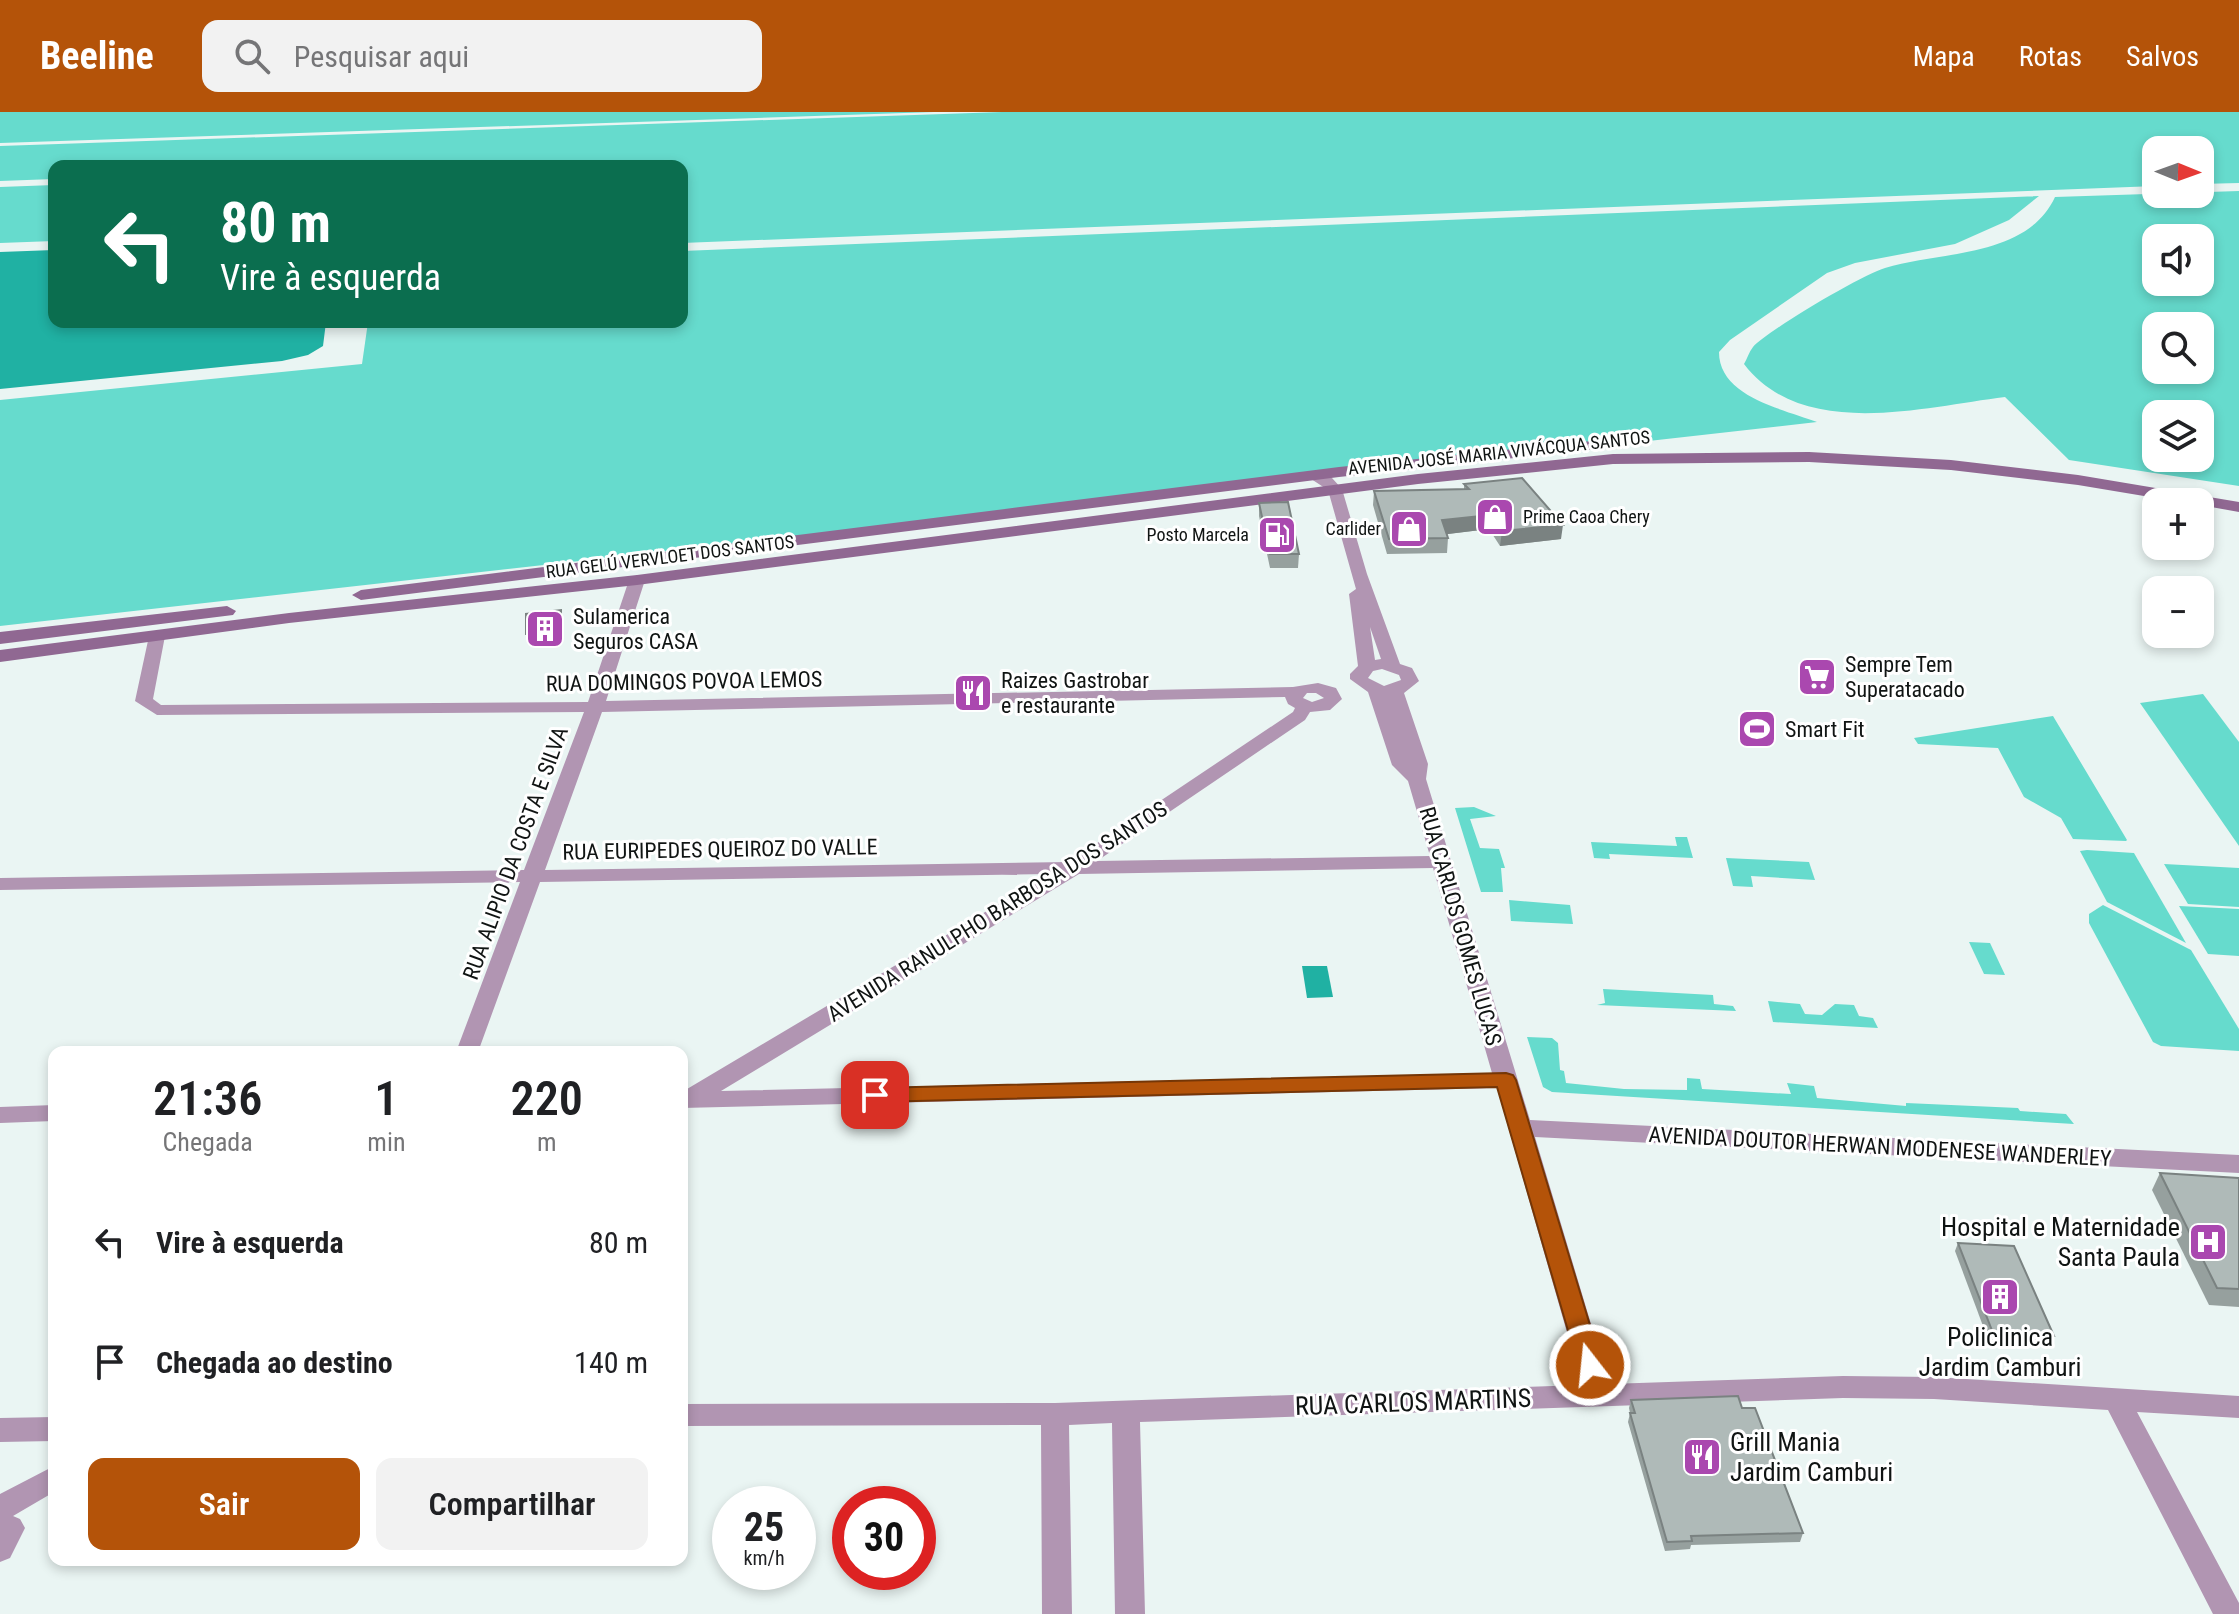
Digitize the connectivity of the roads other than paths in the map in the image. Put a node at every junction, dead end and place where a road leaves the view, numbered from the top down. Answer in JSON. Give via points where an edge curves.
{"nodes":[{"id":1,"x":1337,"y":480,"type":"junction"},
{"id":2,"x":2239,"y":495,"type":"edge"},
{"id":3,"x":2239,"y":507,"type":"edge"},
{"id":4,"x":1359,"y":574,"type":"junction"},
{"id":5,"x":637,"y":580,"type":"junction"},
{"id":6,"x":157,"y":636,"type":"junction"},
{"id":7,"x":0,"y":638,"type":"edge"},
{"id":8,"x":0,"y":656,"type":"edge"},
{"id":9,"x":1392,"y":665,"type":"junction"},
{"id":10,"x":1375,"y":682,"type":"junction"},
{"id":11,"x":1300,"y":700,"type":"junction"},
{"id":12,"x":595,"y":707,"type":"junction"},
{"id":13,"x":1442,"y":862,"type":"junction"},
{"id":14,"x":1072,"y":869,"type":"junction"},
{"id":15,"x":532,"y":875,"type":"junction"},
{"id":16,"x":0,"y":884,"type":"edge"},
{"id":17,"x":469,"y":1046,"type":"edge"},
{"id":18,"x":1506,"y":1080,"type":"junction"},
{"id":19,"x":688,"y":1099,"type":"edge"},
{"id":20,"x":688,"y":1101,"type":"edge"},
{"id":21,"x":48,"y":1113,"type":"edge"},
{"id":22,"x":0,"y":1115,"type":"edge"},
{"id":23,"x":1521,"y":1128,"type":"junction"},
{"id":24,"x":2239,"y":1164,"type":"edge"},
{"id":25,"x":1599,"y":1395,"type":"junction"},
{"id":26,"x":2116,"y":1399,"type":"junction"},
{"id":27,"x":2239,"y":1407,"type":"edge"},
{"id":28,"x":1126,"y":1411,"type":"junction"},
{"id":29,"x":1055,"y":1414,"type":"junction"},
{"id":30,"x":688,"y":1415,"type":"edge"},
{"id":31,"x":48,"y":1429,"type":"edge"},
{"id":32,"x":0,"y":1430,"type":"edge"},
{"id":33,"x":48,"y":1484,"type":"edge"},
{"id":34,"x":3,"y":1529,"type":"edge"},
{"id":35,"x":1057,"y":1614,"type":"edge"},
{"id":36,"x":1130,"y":1614,"type":"edge"},
{"id":37,"x":2229,"y":1614,"type":"edge"}],
"edges":[{"from":1,"to":2,"type":"main road","name":"AVENIDA JOSÉ MARIA VIVÁCQUA SANTOS","via":[[1557,448],[1728,442],[2005,461]]},
{"from":1,"to":3,"type":"main road","name":"AVENIDA JOSÉ MARIA VIVÁCQUA SANTOS","via":[[1613,459],[1809,457],[2015,472]]},
{"from":1,"to":4,"type":"street","name":"RUA CARLOS GOMES LUCAS"},
{"from":1,"to":5,"type":"main road","name":"RUA GELÚ VERVLOET DOS SANTOS"},
{"from":1,"to":7,"type":"main road","name":"RUA GELÚ VERVLOET DOS SANTOS","via":[[1312,475]]},
{"from":4,"to":9,"type":"street","name":"RUA CARLOS GOMES LUCAS"},
{"from":4,"to":10,"type":"street","name":"RUA CARLOS GOMES LUCAS","via":[[1357,599]]},
{"from":5,"to":6,"type":"main road","name":"RUA GELÚ VERVLOET DOS SANTOS"},
{"from":5,"to":12,"type":"street","name":"RUA ALIPIO DA COSTA E SILVA"},
{"from":6,"to":8,"type":"main road","name":"RUA GELÚ VERVLOET DOS SANTOS"},
{"from":6,"to":12,"type":"street","name":"RUA DOMINGOS POVOA LEMOS","via":[[144,701],[157,710]]},
{"from":9,"to":10,"type":"street"},
{"from":9,"to":10,"type":"street","name":"RUA CARLOS GOMES LUCAS","via":[[1406,672],[1410,681],[1402,688]]},
{"from":10,"to":11,"type":"street","name":"AVENIDA RANULPHO BARBOSA DOS SANTOS","via":[[1330,692],[1333,699],[1328,705]]},
{"from":10,"to":13,"type":"street","name":"RUA CARLOS GOMES LUCAS","via":[[1401,765],[1417,779]]},
{"from":11,"to":12,"type":"street","name":"RUA DOMINGOS POVOA LEMOS"},
{"from":11,"to":14,"type":"street","name":"AVENIDA RANULPHO BARBOSA DOS SANTOS","via":[[1299,716]]},
{"from":12,"to":15,"type":"street","name":"RUA ALIPIO DA COSTA E SILVA"},
{"from":13,"to":14,"type":"street","name":"RUA EURIPEDES QUEIROZ DO VALLE"},
{"from":13,"to":18,"type":"street","name":"RUA CARLOS GOMES LUCAS"},
{"from":14,"to":15,"type":"street","name":"RUA EURIPEDES QUEIROZ DO VALLE"},
{"from":14,"to":19,"type":"street","name":"AVENIDA RANULPHO BARBOSA DOS SANTOS"},
{"from":15,"to":16,"type":"street","name":"RUA EURIPEDES QUEIROZ DO VALLE"},
{"from":15,"to":17,"type":"street","name":"RUA ALIPIO DA COSTA E SILVA"},
{"from":18,"to":20,"type":"street"},
{"from":18,"to":23,"type":"street","name":"RUA CARLOS GOMES LUCAS"},
{"from":21,"to":22,"type":"street"},
{"from":23,"to":24,"type":"street","name":"AVENIDA DOUTOR HERWAN MODENESE WANDERLEY"},
{"from":23,"to":25,"type":"street","name":"RUA CARLOS GOMES LUCAS"},
{"from":25,"to":26,"type":"street","name":"RUA CARLOS MARTINS","via":[[1874,1387]]},
{"from":25,"to":28,"type":"street","name":"RUA CARLOS MARTINS"},
{"from":26,"to":27,"type":"street","name":"RUA CARLOS MARTINS"},
{"from":26,"to":37,"type":"street"},
{"from":28,"to":29,"type":"street","name":"RUA CARLOS MARTINS"},
{"from":28,"to":36,"type":"street"},
{"from":29,"to":30,"type":"street","name":"RUA CARLOS MARTINS"},
{"from":29,"to":35,"type":"street"},
{"from":31,"to":32,"type":"street"},
{"from":33,"to":34,"type":"street"}]}
